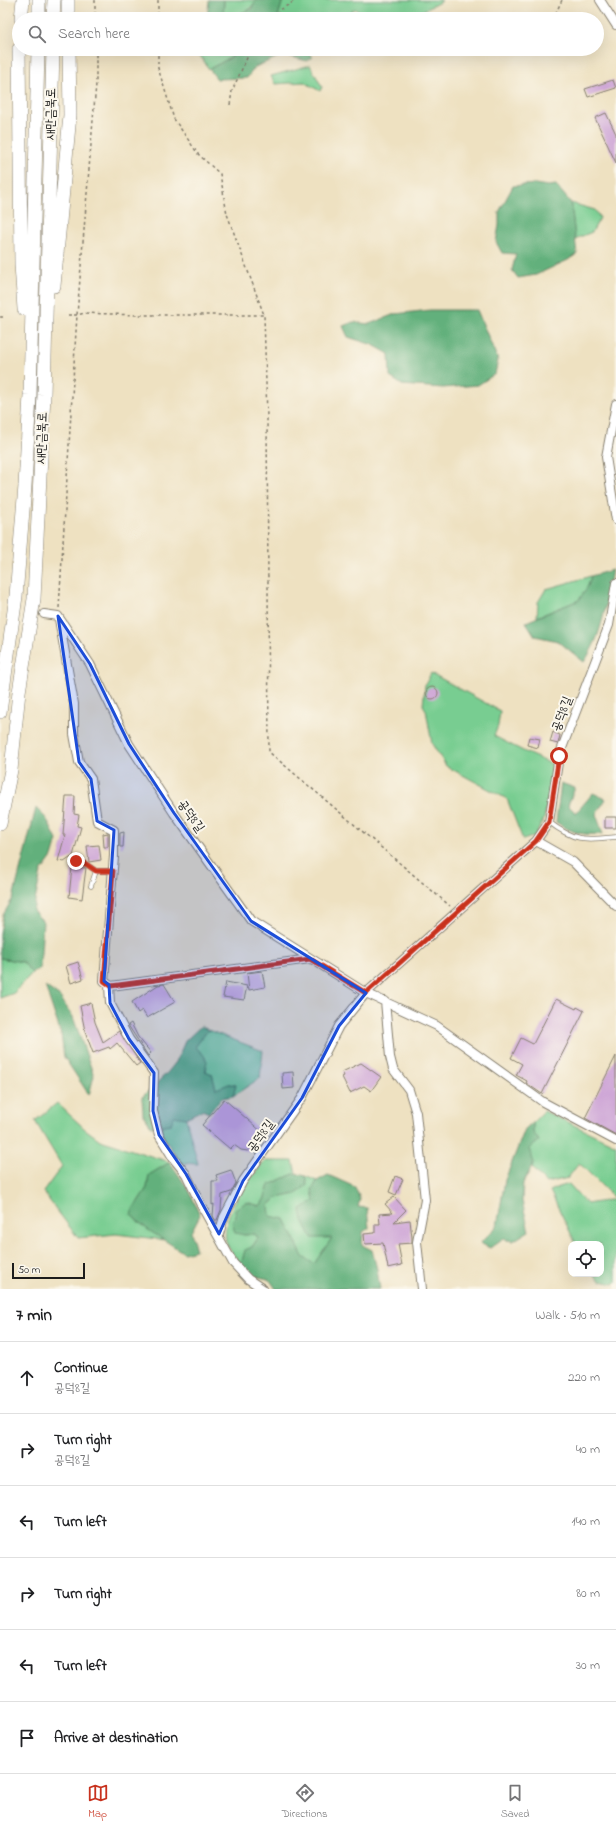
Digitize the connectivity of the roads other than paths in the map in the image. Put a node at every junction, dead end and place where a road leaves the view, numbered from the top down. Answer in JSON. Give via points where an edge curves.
{"nodes":[{"id":1,"x":23,"y":0,"type":"edge"},
{"id":2,"x":39,"y":0,"type":"edge"},
{"id":3,"x":54,"y":0,"type":"edge"},
{"id":4,"x":68,"y":0,"type":"edge"},
{"id":5,"x":600,"y":0,"type":"edge"},
{"id":6,"x":22,"y":12,"type":"edge"},
{"id":7,"x":38,"y":12,"type":"edge"},
{"id":8,"x":53,"y":12,"type":"edge"},
{"id":9,"x":68,"y":12,"type":"edge"},
{"id":10,"x":616,"y":25,"type":"edge"},
{"id":11,"x":19,"y":56,"type":"edge"},
{"id":12,"x":38,"y":56,"type":"edge"},
{"id":13,"x":53,"y":56,"type":"edge"},
{"id":14,"x":69,"y":56,"type":"edge"},
{"id":15,"x":30,"y":394,"type":"junction"},
{"id":16,"x":44,"y":395,"type":"junction"},
{"id":17,"x":616,"y":404,"type":"edge"},
{"id":18,"x":614,"y":421,"type":"edge"},
{"id":19,"x":612,"y":474,"type":"edge"},
{"id":20,"x":616,"y":520,"type":"edge"},
{"id":21,"x":616,"y":583,"type":"edge"},
{"id":22,"x":44,"y":614,"type":"dead end"},
{"id":23,"x":58,"y":616,"type":"junction"},
{"id":24,"x":0,"y":712,"type":"edge"},
{"id":25,"x":549,"y":822,"type":"junction"},
{"id":26,"x":0,"y":824,"type":"edge"},
{"id":27,"x":616,"y":837,"type":"edge"},
{"id":28,"x":536,"y":841,"type":"junction"},
{"id":29,"x":76,"y":861,"type":"dead end"},
{"id":30,"x":96,"y":871,"type":"junction"},
{"id":31,"x":113,"y":871,"type":"junction"},
{"id":32,"x":90,"y":886,"type":"dead end"},
{"id":33,"x":616,"y":906,"type":"edge"},
{"id":34,"x":310,"y":959,"type":"junction"},
{"id":35,"x":109,"y":984,"type":"junction"},
{"id":36,"x":366,"y":993,"type":"junction"},
{"id":37,"x":385,"y":1001,"type":"junction"},
{"id":38,"x":616,"y":1141,"type":"edge"},
{"id":39,"x":219,"y":1234,"type":"junction"},
{"id":40,"x":264,"y":1289,"type":"edge"},
{"id":41,"x":422,"y":1289,"type":"edge"}],
"edges":[{"from":1,"to":6,"type":"highway"},
{"from":2,"to":7,"type":"highway"},
{"from":3,"to":8,"type":"highway"},
{"from":4,"to":9,"type":"highway"},
{"from":5,"to":10,"type":"street"},
{"from":11,"to":15,"type":"highway","via":[[21,264]]},
{"from":12,"to":15,"type":"highway","name":"새만금북로"},
{"from":13,"to":16,"type":"highway","name":"새만금북로"},
{"from":14,"to":16,"type":"highway","via":[[70,115]]},
{"from":15,"to":24,"type":"highway","name":"새만금북로","via":[[16,596]]},
{"from":16,"to":26,"type":"highway","name":"새만금북로","via":[[34,598],[19,692],[11,770]]},
{"from":17,"to":18,"type":"street"},
{"from":18,"to":19,"type":"street","via":[[606,457]]},
{"from":19,"to":20,"type":"street"},
{"from":21,"to":25,"type":"street","name":"공덕8길","via":[[609,625],[559,756]]},
{"from":22,"to":23,"type":"street"},
{"from":23,"to":31,"type":"street","via":[[74,704],[74,734],[79,762],[91,779],[97,821],[114,830]]},
{"from":23,"to":34,"type":"street","name":"공덕8길","via":[[90,664],[129,744],[174,813],[251,921]]},
{"from":25,"to":27,"type":"lane","via":[[563,833],[586,840]]},
{"from":25,"to":28,"type":"street","name":"공덕8길"},
{"from":28,"to":33,"type":"street","via":[[573,862]]},
{"from":28,"to":36,"type":"street","name":"공덕8길"},
{"from":29,"to":30,"type":"lane"},
{"from":30,"to":31,"type":"lane"},
{"from":30,"to":32,"type":"lane"},
{"from":31,"to":35,"type":"street","via":[[104,981]]},
{"from":34,"to":35,"type":"street","via":[[111,986]]},
{"from":34,"to":36,"type":"street","name":"공덕8길"},
{"from":35,"to":39,"type":"street","via":[[110,1004],[129,1039],[154,1073],[153,1111],[159,1134],[186,1174]]},
{"from":36,"to":37,"type":"street","name":"공덕8길"},
{"from":36,"to":39,"type":"street","name":"공덕8길","via":[[340,1026],[302,1098],[243,1181],[224,1217]]},
{"from":37,"to":38,"type":"street","name":"공덕8길","via":[[437,1026],[543,1102]]},
{"from":37,"to":41,"type":"street","via":[[393,1069],[409,1090],[416,1113],[425,1200],[417,1242]]},
{"from":39,"to":40,"type":"street","via":[[233,1263],[248,1279]]}]}
